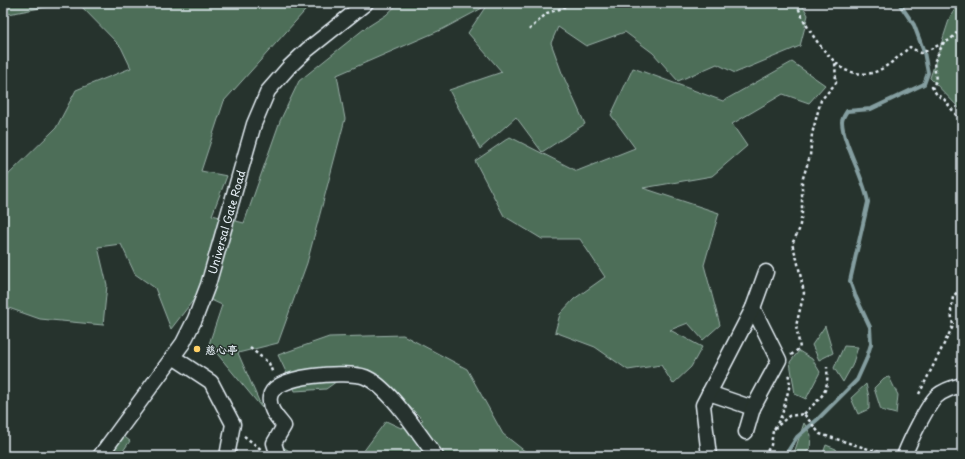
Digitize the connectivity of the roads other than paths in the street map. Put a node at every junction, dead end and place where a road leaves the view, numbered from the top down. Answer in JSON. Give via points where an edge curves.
{"nodes":[{"id":1,"x":366,"y":3,"type":"edge"},
{"id":2,"x":766,"y":272,"type":"dead end"},
{"id":3,"x":753,"y":308,"type":"junction"},
{"id":4,"x":173,"y":356,"type":"junction"},
{"id":5,"x":962,"y":385,"type":"edge"},
{"id":6,"x":709,"y":393,"type":"junction"},
{"id":7,"x":753,"y":408,"type":"junction"},
{"id":8,"x":746,"y":432,"type":"dead end"},
{"id":9,"x":100,"y":456,"type":"edge"},
{"id":10,"x":227,"y":456,"type":"edge"},
{"id":11,"x":278,"y":456,"type":"edge"},
{"id":12,"x":436,"y":456,"type":"edge"},
{"id":13,"x":709,"y":456,"type":"edge"},
{"id":14,"x":904,"y":456,"type":"edge"}],
"edges":[{"from":1,"to":4,"type":"street","name":"Universal Gate Road","via":[[298,58],[268,91],[254,124],[208,285],[195,320]]},
{"from":2,"to":3,"type":"street"},
{"from":3,"to":6,"type":"street"},
{"from":3,"to":7,"type":"street","via":[[779,360]]},
{"from":4,"to":9,"type":"street","name":"Universal Gate Road"},
{"from":4,"to":10,"type":"street","via":[[211,382],[233,424]]},
{"from":5,"to":14,"type":"street","via":[[936,396],[909,441]]},
{"from":6,"to":7,"type":"street"},
{"from":6,"to":13,"type":"street","via":[[703,406]]},
{"from":7,"to":8,"type":"street"},
{"from":11,"to":12,"type":"street","via":[[274,442],[284,426],[270,407],[270,396],[277,387],[294,379],[346,375],[365,377],[380,387]]}]}
